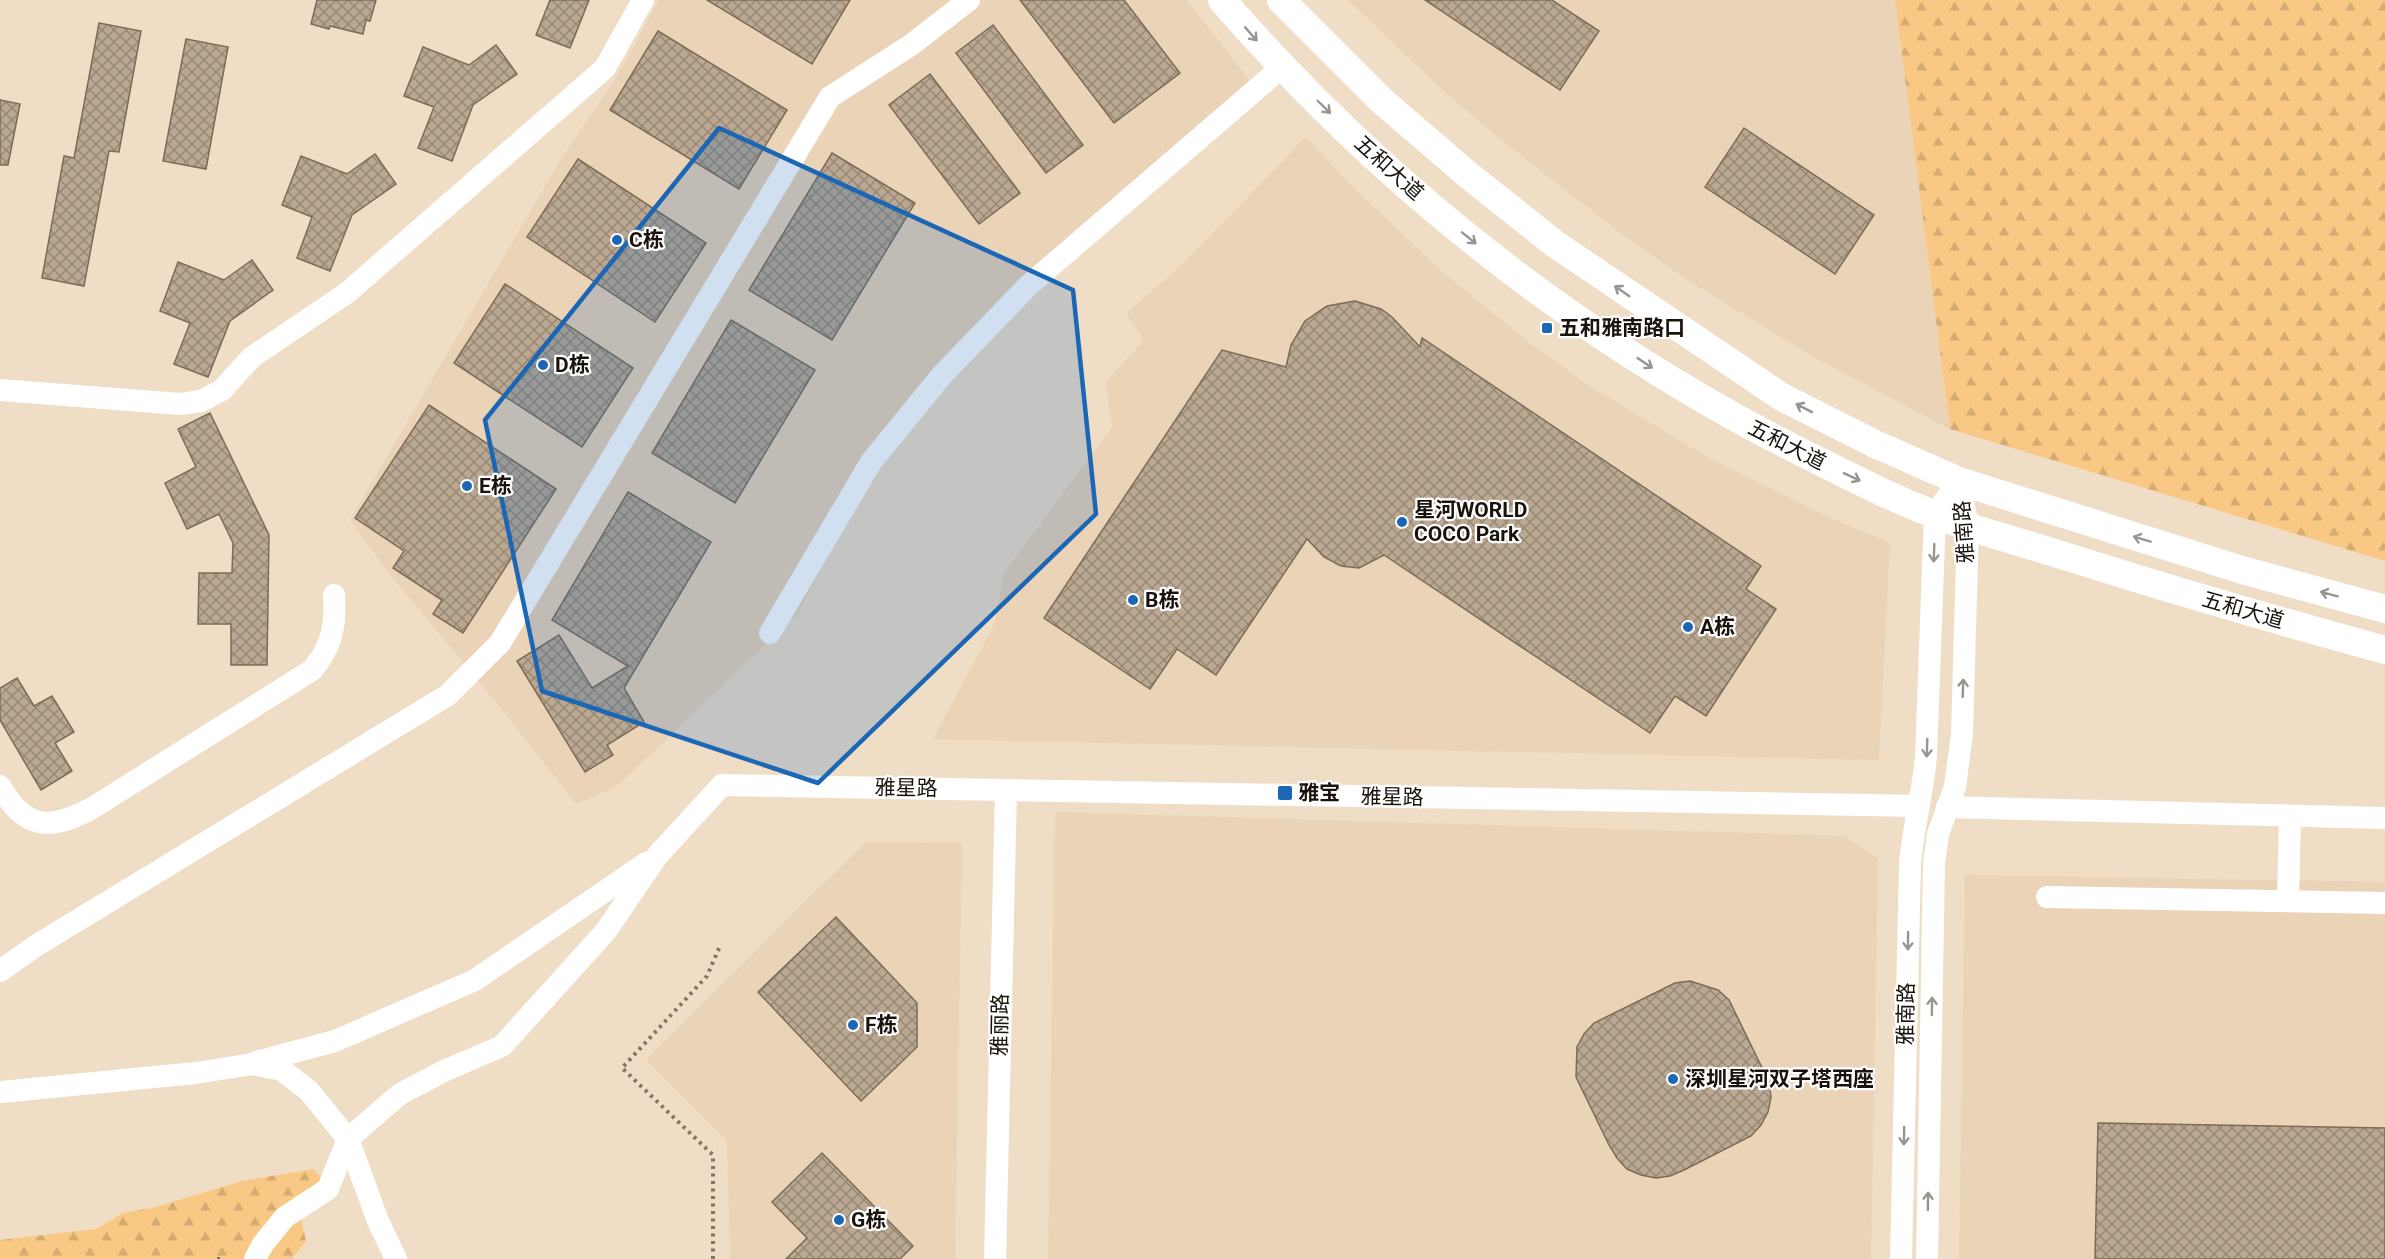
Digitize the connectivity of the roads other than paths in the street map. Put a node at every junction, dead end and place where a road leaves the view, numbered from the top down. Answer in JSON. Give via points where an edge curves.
{"nodes":[{"id":1,"x":643,"y":0,"type":"edge"},
{"id":2,"x":969,"y":0,"type":"edge"},
{"id":3,"x":1222,"y":0,"type":"edge"},
{"id":4,"x":1281,"y":0,"type":"edge"},
{"id":5,"x":1281,"y":68,"type":"junction"},
{"id":6,"x":0,"y":390,"type":"edge"},
{"id":7,"x":1959,"y":481,"type":"junction"},
{"id":8,"x":1935,"y":514,"type":"junction"},
{"id":9,"x":1968,"y":525,"type":"junction"},
{"id":10,"x":334,"y":595,"type":"dead end"},
{"id":11,"x":2385,"y":609,"type":"edge"},
{"id":12,"x":770,"y":633,"type":"dead end"},
{"id":13,"x":2385,"y":650,"type":"edge"},
{"id":14,"x":0,"y":786,"type":"edge"},
{"id":15,"x":1006,"y":790,"type":"junction"},
{"id":16,"x":1918,"y":806,"type":"junction"},
{"id":17,"x":1947,"y":807,"type":"junction"},
{"id":18,"x":2290,"y":816,"type":"junction"},
{"id":19,"x":2385,"y":818,"type":"edge"},
{"id":20,"x":657,"y":855,"type":"junction"},
{"id":21,"x":2047,"y":897,"type":"dead end"},
{"id":22,"x":2288,"y":901,"type":"junction"},
{"id":23,"x":2385,"y":903,"type":"edge"},
{"id":24,"x":0,"y":971,"type":"edge"},
{"id":25,"x":252,"y":1064,"type":"junction"},
{"id":26,"x":0,"y":1092,"type":"edge"},
{"id":27,"x":348,"y":1139,"type":"junction"},
{"id":28,"x":255,"y":1259,"type":"edge"},
{"id":29,"x":396,"y":1259,"type":"edge"},
{"id":30,"x":995,"y":1259,"type":"edge"},
{"id":31,"x":1901,"y":1259,"type":"edge"},
{"id":32,"x":1927,"y":1259,"type":"edge"}],
"edges":[{"from":1,"to":6,"type":"street","via":[[605,68],[347,292],[252,357],[222,390],[201,401],[180,404]]},
{"from":2,"to":24,"type":"street","via":[[911,45],[831,97],[500,643],[448,695]]},
{"from":3,"to":5,"type":"main road","name":"五和大道","one_way":true},
{"from":7,"to":4,"type":"main road","name":"五和大道","one_way":true,"via":[[1779,396],[1555,244],[1381,100]]},
{"from":5,"to":8,"type":"main road","name":"五和大道","one_way":true,"via":[[1437,211],[1525,283],[1660,374],[1755,429]]},
{"from":5,"to":12,"type":"street","via":[[1029,285],[942,375],[871,462]]},
{"from":7,"to":8,"type":"street","name":"雅南路"},
{"from":7,"to":9,"type":"street","name":"雅南路"},
{"from":11,"to":7,"type":"main road","name":"五和大道","one_way":true,"via":[[2242,570]]},
{"from":8,"to":9,"type":"main road","name":"五和大道"},
{"from":8,"to":16,"type":"street","name":"雅南路","one_way":true,"via":[[1926,756]]},
{"from":9,"to":13,"type":"main road","name":"五和大道","via":[[2226,607]]},
{"from":17,"to":9,"type":"street","name":"雅南路","one_way":true,"via":[[1955,787],[1960,753]]},
{"from":10,"to":14,"type":"street","via":[[333,634],[324,657],[312,670],[94,807],[68,821],[49,824],[26,817],[9,803]]},
{"from":15,"to":16,"type":"street","name":"雅星路"},
{"from":15,"to":20,"type":"street","name":"雅星路","via":[[722,785]]},
{"from":15,"to":30,"type":"street","name":"雅丽路"},
{"from":16,"to":31,"type":"street","name":"雅南路","one_way":true,"via":[[1910,864]]},
{"from":17,"to":18,"type":"street"},
{"from":32,"to":17,"type":"street","name":"雅南路","one_way":true,"via":[[1934,863]]},
{"from":18,"to":19,"type":"street"},
{"from":18,"to":22,"type":"street"},
{"from":20,"to":25,"type":"street","via":[[475,980],[335,1041]]},
{"from":20,"to":27,"type":"street","via":[[606,931],[502,1046],[400,1094]]},
{"from":21,"to":22,"type":"street"},
{"from":22,"to":23,"type":"street"},
{"from":25,"to":26,"type":"street","via":[[196,1074]]},
{"from":25,"to":27,"type":"street","via":[[282,1070],[309,1091]]},
{"from":27,"to":28,"type":"street","via":[[328,1189],[285,1217]]},
{"from":27,"to":29,"type":"street"}]}
